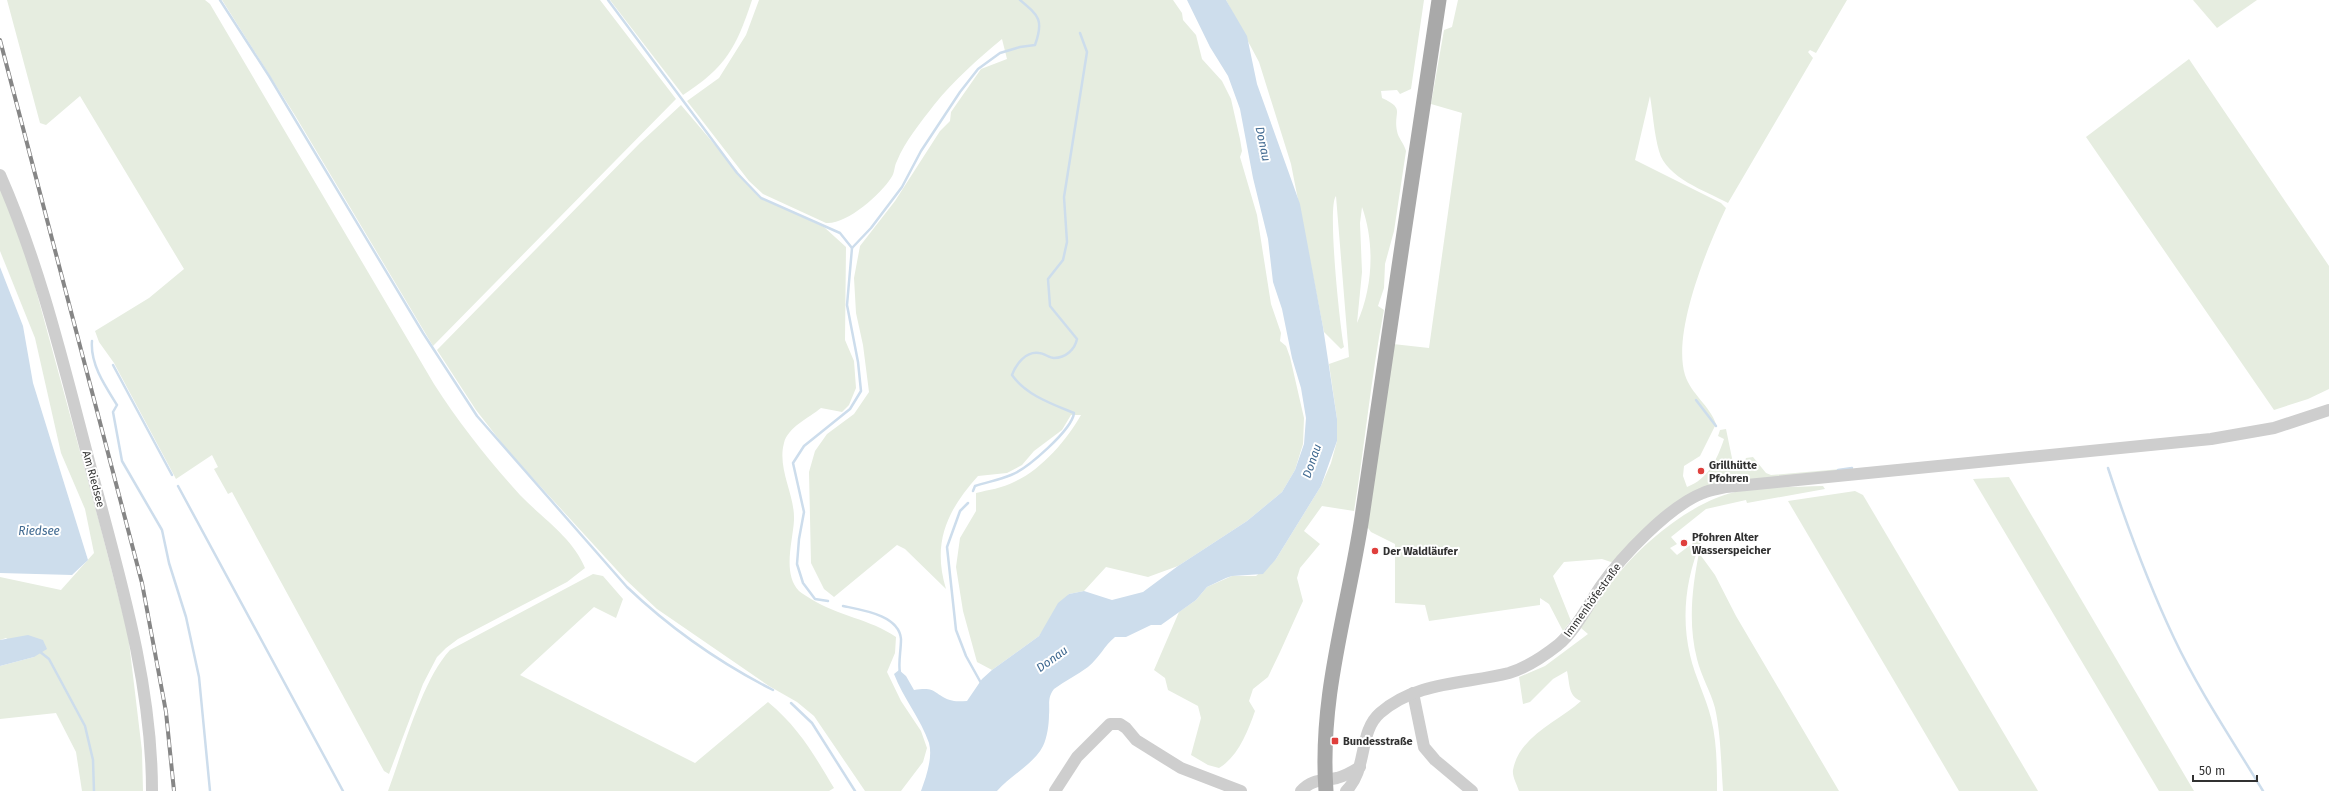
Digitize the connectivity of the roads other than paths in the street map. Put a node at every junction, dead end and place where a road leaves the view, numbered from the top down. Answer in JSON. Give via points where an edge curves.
{"nodes":[{"id":1,"x":1439,"y":0,"type":"edge"},
{"id":2,"x":0,"y":175,"type":"edge"},
{"id":3,"x":2329,"y":410,"type":"edge"},
{"id":4,"x":1413,"y":693,"type":"junction"},
{"id":5,"x":1360,"y":767,"type":"junction"},
{"id":6,"x":1329,"y":784,"type":"edge"},
{"id":7,"x":1465,"y":789,"type":"edge"},
{"id":8,"x":152,"y":791,"type":"edge"},
{"id":9,"x":1055,"y":791,"type":"edge"},
{"id":10,"x":1241,"y":791,"type":"edge"},
{"id":11,"x":1301,"y":791,"type":"edge"},
{"id":12,"x":1346,"y":791,"type":"edge"}],
"edges":[{"from":1,"to":6,"type":"main road","via":[[1361,519],[1333,660],[1323,741]]},
{"from":2,"to":8,"type":"street","name":"Am Riedsee","via":[[16,212],[40,282],[127,604],[142,677],[152,752]]},
{"from":3,"to":4,"type":"street","name":"Immenhöfestraße","via":[[2274,428],[2211,439],[1726,487],[1702,493],[1662,521],[1621,560],[1560,644],[1537,660],[1510,672],[1452,682]]},
{"from":4,"to":5,"type":"street","name":"Immenhöfestraße","via":[[1396,701],[1372,722]]},
{"from":4,"to":7,"type":"street","via":[[1424,748]]},
{"from":5,"to":6,"type":"street"},
{"from":5,"to":12,"type":"street","name":"Immenhöfestraße","via":[[1357,778]]},
{"from":6,"to":11,"type":"street","via":[[1314,782]]},
{"from":9,"to":10,"type":"street","via":[[1078,757],[1110,724],[1120,724],[1136,740],[1181,768]]}]}
